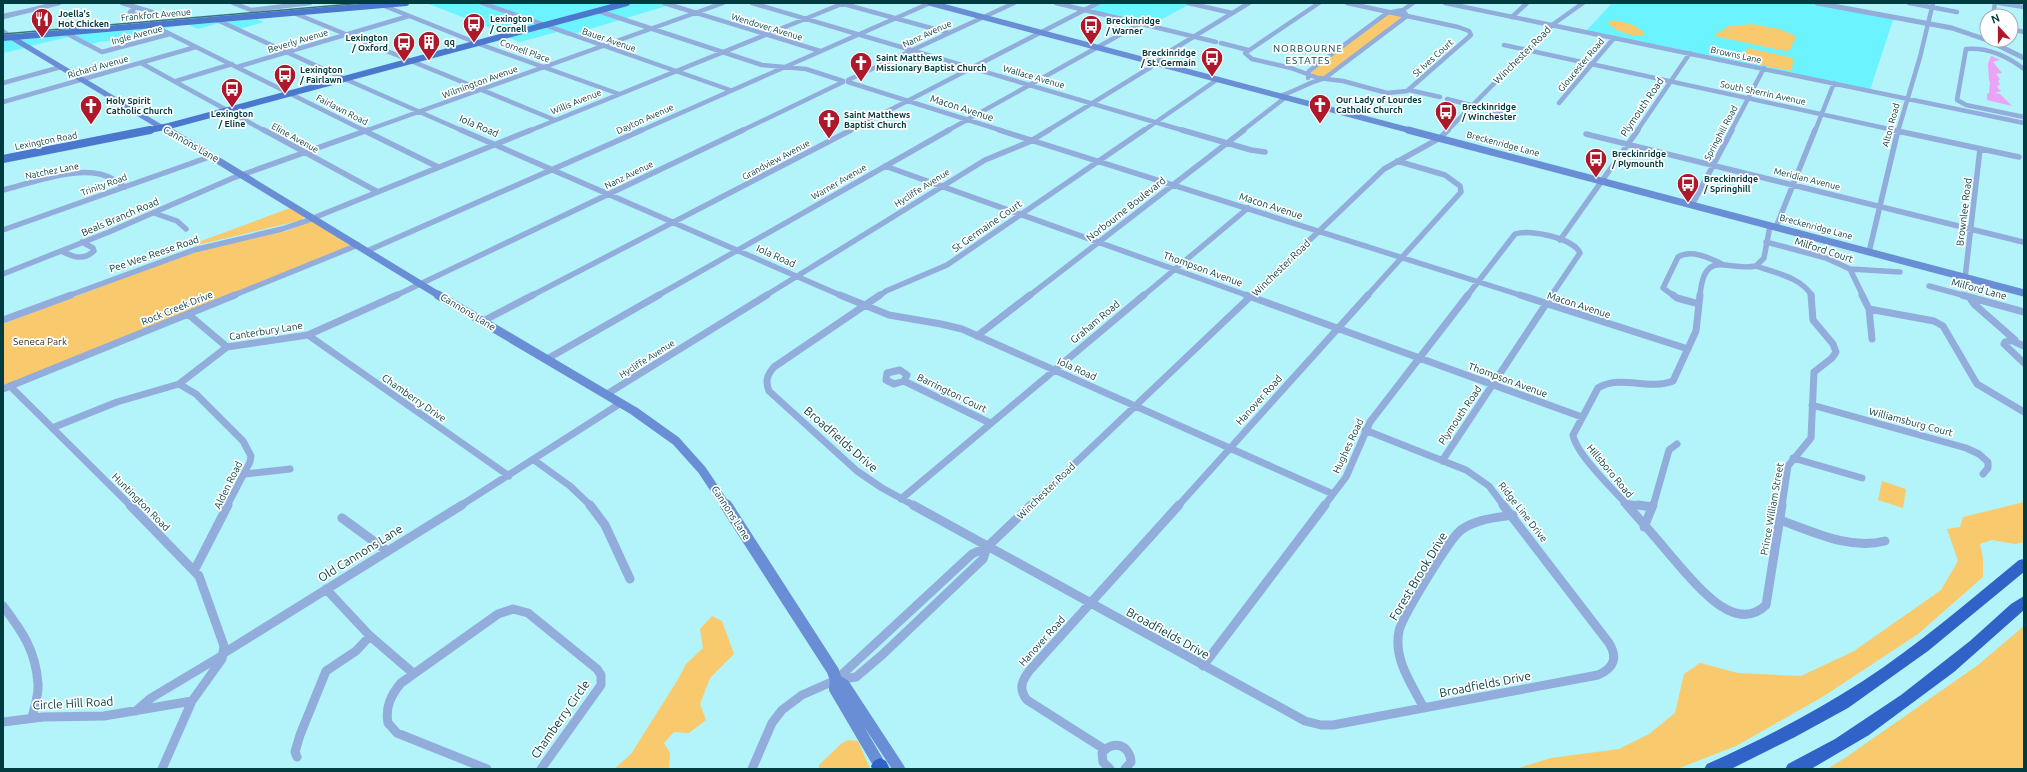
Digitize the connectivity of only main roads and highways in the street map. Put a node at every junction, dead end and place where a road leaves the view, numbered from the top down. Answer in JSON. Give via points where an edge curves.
{"nodes":[{"id":1,"x":406,"y":3,"type":"edge"},
{"id":2,"x":627,"y":3,"type":"edge"},
{"id":3,"x":930,"y":3,"type":"edge"},
{"id":4,"x":7,"y":37,"type":"edge"},
{"id":5,"x":163,"y":127,"type":"junction"},
{"id":6,"x":3,"y":159,"type":"edge"},
{"id":7,"x":2024,"y":293,"type":"edge"},
{"id":8,"x":2024,"y":564,"type":"edge"},
{"id":9,"x":2024,"y":602,"type":"edge"},
{"id":10,"x":882,"y":765,"type":"edge"},
{"id":11,"x":899,"y":769,"type":"edge"},
{"id":12,"x":1713,"y":769,"type":"edge"},
{"id":13,"x":1794,"y":769,"type":"edge"}],
"edges":[{"from":1,"to":4,"type":"main road","name":"Frankfort Avenue"},
{"from":2,"to":5,"type":"main road","name":"Lexington Road"},
{"from":3,"to":7,"type":"main road","name":"Breckenridge Lane"},
{"from":4,"to":5,"type":"main road","name":"Cannons Lane"},
{"from":5,"to":6,"type":"main road","name":"Lexington Road"},
{"from":5,"to":10,"type":"main road","name":"Cannons Lane","via":[[607,394],[662,430],[690,455],[702,470],[833,671],[835,689]]},
{"from":8,"to":12,"type":"highway","via":[[1926,644],[1866,687],[1814,719]]},
{"from":9,"to":13,"type":"highway","via":[[1971,650],[1907,700],[1855,736]]},
{"from":10,"to":11,"type":"main road","name":"Cannons Lane"}]}
